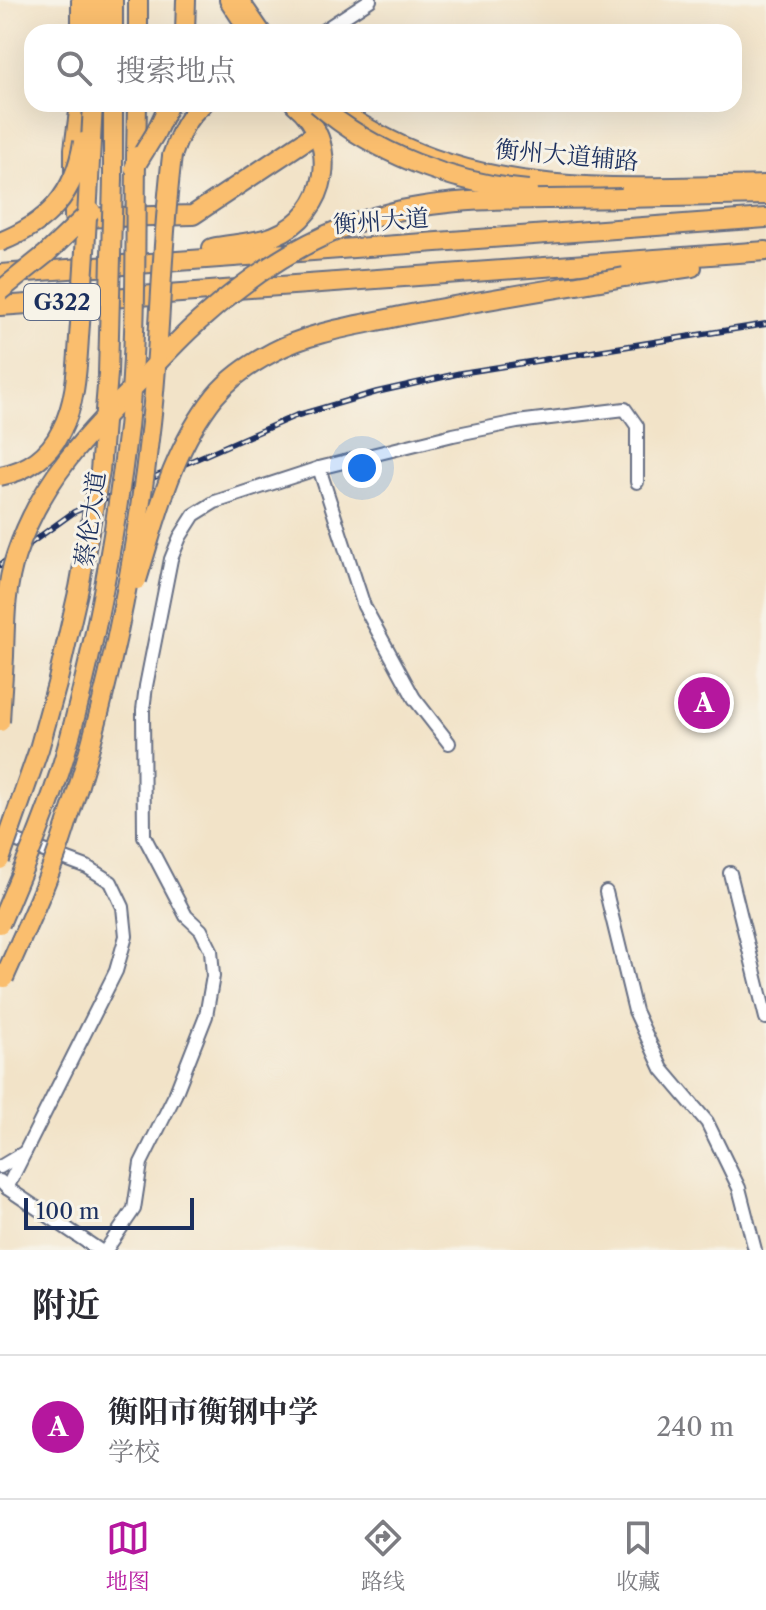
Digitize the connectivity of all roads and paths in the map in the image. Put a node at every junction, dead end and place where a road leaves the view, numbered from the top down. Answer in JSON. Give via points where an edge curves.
{"nodes":[{"id":1,"x":80,"y":0,"type":"edge"},
{"id":2,"x":95,"y":0,"type":"edge"},
{"id":3,"x":113,"y":0,"type":"edge"},
{"id":4,"x":138,"y":0,"type":"edge"},
{"id":5,"x":186,"y":0,"type":"edge"},
{"id":6,"x":229,"y":0,"type":"edge"},
{"id":7,"x":240,"y":0,"type":"edge"},
{"id":8,"x":360,"y":0,"type":"edge"},
{"id":9,"x":370,"y":0,"type":"edge"},
{"id":10,"x":80,"y":24,"type":"edge"},
{"id":11,"x":95,"y":24,"type":"edge"},
{"id":12,"x":113,"y":24,"type":"edge"},
{"id":13,"x":138,"y":24,"type":"edge"},
{"id":14,"x":185,"y":24,"type":"edge"},
{"id":15,"x":245,"y":24,"type":"edge"},
{"id":16,"x":256,"y":24,"type":"edge"},
{"id":17,"x":324,"y":24,"type":"edge"},
{"id":18,"x":333,"y":24,"type":"edge"},
{"id":19,"x":78,"y":112,"type":"edge"},
{"id":20,"x":89,"y":112,"type":"edge"},
{"id":21,"x":91,"y":112,"type":"edge"},
{"id":22,"x":113,"y":112,"type":"edge"},
{"id":23,"x":137,"y":112,"type":"edge"},
{"id":24,"x":165,"y":112,"type":"edge"},
{"id":25,"x":193,"y":112,"type":"edge"},
{"id":26,"x":304,"y":112,"type":"edge"},
{"id":27,"x":327,"y":112,"type":"edge"},
{"id":28,"x":336,"y":114,"type":"edge"},
{"id":29,"x":312,"y":136,"type":"dead end"},
{"id":30,"x":766,"y":184,"type":"edge"},
{"id":31,"x":766,"y":195,"type":"edge"},
{"id":32,"x":622,"y":198,"type":"junction"},
{"id":33,"x":73,"y":218,"type":"joint"},
{"id":34,"x":766,"y":218,"type":"edge"},
{"id":35,"x":0,"y":242,"type":"edge"},
{"id":36,"x":766,"y":253,"type":"edge"},
{"id":37,"x":122,"y":264,"type":"junction"},
{"id":38,"x":0,"y":274,"type":"edge"},
{"id":39,"x":0,"y":291,"type":"edge"},
{"id":40,"x":51,"y":303,"type":"junction"},
{"id":41,"x":0,"y":306,"type":"edge"},
{"id":42,"x":0,"y":316,"type":"edge"},
{"id":43,"x":319,"y":468,"type":"junction"},
{"id":44,"x":0,"y":476,"type":"edge"},
{"id":45,"x":637,"y":482,"type":"dead end"},
{"id":46,"x":111,"y":667,"type":"junction"},
{"id":47,"x":1,"y":696,"type":"edge"},
{"id":48,"x":0,"y":722,"type":"edge"},
{"id":49,"x":449,"y":743,"type":"dead end"},
{"id":50,"x":0,"y":834,"type":"edge"},
{"id":51,"x":0,"y":860,"type":"edge"},
{"id":52,"x":730,"y":873,"type":"dead end"},
{"id":53,"x":606,"y":892,"type":"dead end"},
{"id":54,"x":0,"y":924,"type":"edge"},
{"id":55,"x":2,"y":981,"type":"edge"},
{"id":56,"x":766,"y":1018,"type":"edge"},
{"id":57,"x":25,"y":1152,"type":"junction"},
{"id":58,"x":0,"y":1167,"type":"edge"},
{"id":59,"x":2,"y":1185,"type":"edge"},
{"id":60,"x":99,"y":1250,"type":"edge"},
{"id":61,"x":106,"y":1250,"type":"edge"},
{"id":62,"x":755,"y":1250,"type":"edge"}],
"edges":[{"from":1,"to":10,"type":"main road"},
{"from":2,"to":11,"type":"highway"},
{"from":3,"to":12,"type":"highway"},
{"from":4,"to":13,"type":"highway"},
{"from":5,"to":14,"type":"highway"},
{"from":6,"to":15,"type":"highway"},
{"from":7,"to":16,"type":"main road"},
{"from":8,"to":17,"type":"street"},
{"from":9,"to":18,"type":"street"},
{"from":19,"to":33,"type":"main road"},
{"from":20,"to":35,"type":"highway","bridge":true,"via":[[67,192],[45,218]]},
{"from":21,"to":44,"type":"highway","bridge":true,"via":[[86,250],[70,408],[49,451],[28,468]]},
{"from":22,"to":51,"type":"highway","name":"蔡伦大道","bridge":true,"via":[[108,374],[100,471],[57,684]]},
{"from":23,"to":54,"type":"highway","name":"蔡伦大道","bridge":true,"via":[[133,359],[106,576],[64,758]]},
{"from":24,"to":39,"type":"highway","bridge":true,"via":[[133,170]]},
{"from":25,"to":46,"type":"highway","bridge":true,"via":[[172,156],[151,424]]},
{"from":26,"to":37,"type":"highway","via":[[316,128],[324,170],[311,208],[294,224],[273,236]]},
{"from":27,"to":32,"type":"highway","bridge":true,"via":[[373,143],[459,177],[499,187]]},
{"from":28,"to":30,"type":"main road","name":"衡州大道辅路","via":[[411,150],[513,179],[631,186]]},
{"from":29,"to":33,"type":"highway","via":[[193,215]]},
{"from":31,"to":32,"type":"highway"},
{"from":32,"to":47,"type":"highway","bridge":true,"via":[[472,201],[394,212],[310,241],[232,292],[96,426],[43,494],[25,529],[9,582]]},
{"from":34,"to":37,"type":"highway","name":"衡州大道"},
{"from":36,"to":40,"type":"highway","number":"G322"},
{"from":36,"to":46,"type":"highway","bridge":true,"via":[[349,327],[275,351],[244,369],[217,393],[180,452]]},
{"from":37,"to":38,"type":"highway","name":"衡州大道","number":"G322"},
{"from":40,"to":41,"type":"highway","number":"G322"},
{"from":40,"to":42,"type":"highway"},
{"from":43,"to":45,"type":"street","via":[[517,422],[625,409],[637,426]]},
{"from":43,"to":49,"type":"street","via":[[364,606],[414,698]]},
{"from":43,"to":61,"type":"street","via":[[215,502],[194,515],[171,559],[143,710],[144,836],[186,916],[211,950],[213,976],[206,1016],[141,1163],[134,1209]]},
{"from":46,"to":55,"type":"highway","bridge":true,"via":[[66,828]]},
{"from":47,"to":48,"type":"highway","bridge":true},
{"from":50,"to":57,"type":"street","via":[[87,867],[111,882],[123,907],[126,936],[116,971]]},
{"from":52,"to":56,"type":"street"},
{"from":53,"to":62,"type":"street","via":[[635,1011],[662,1069],[707,1122],[739,1188]]},
{"from":57,"to":58,"type":"street"},
{"from":57,"to":59,"type":"street"},
{"from":59,"to":60,"type":"street"}]}
